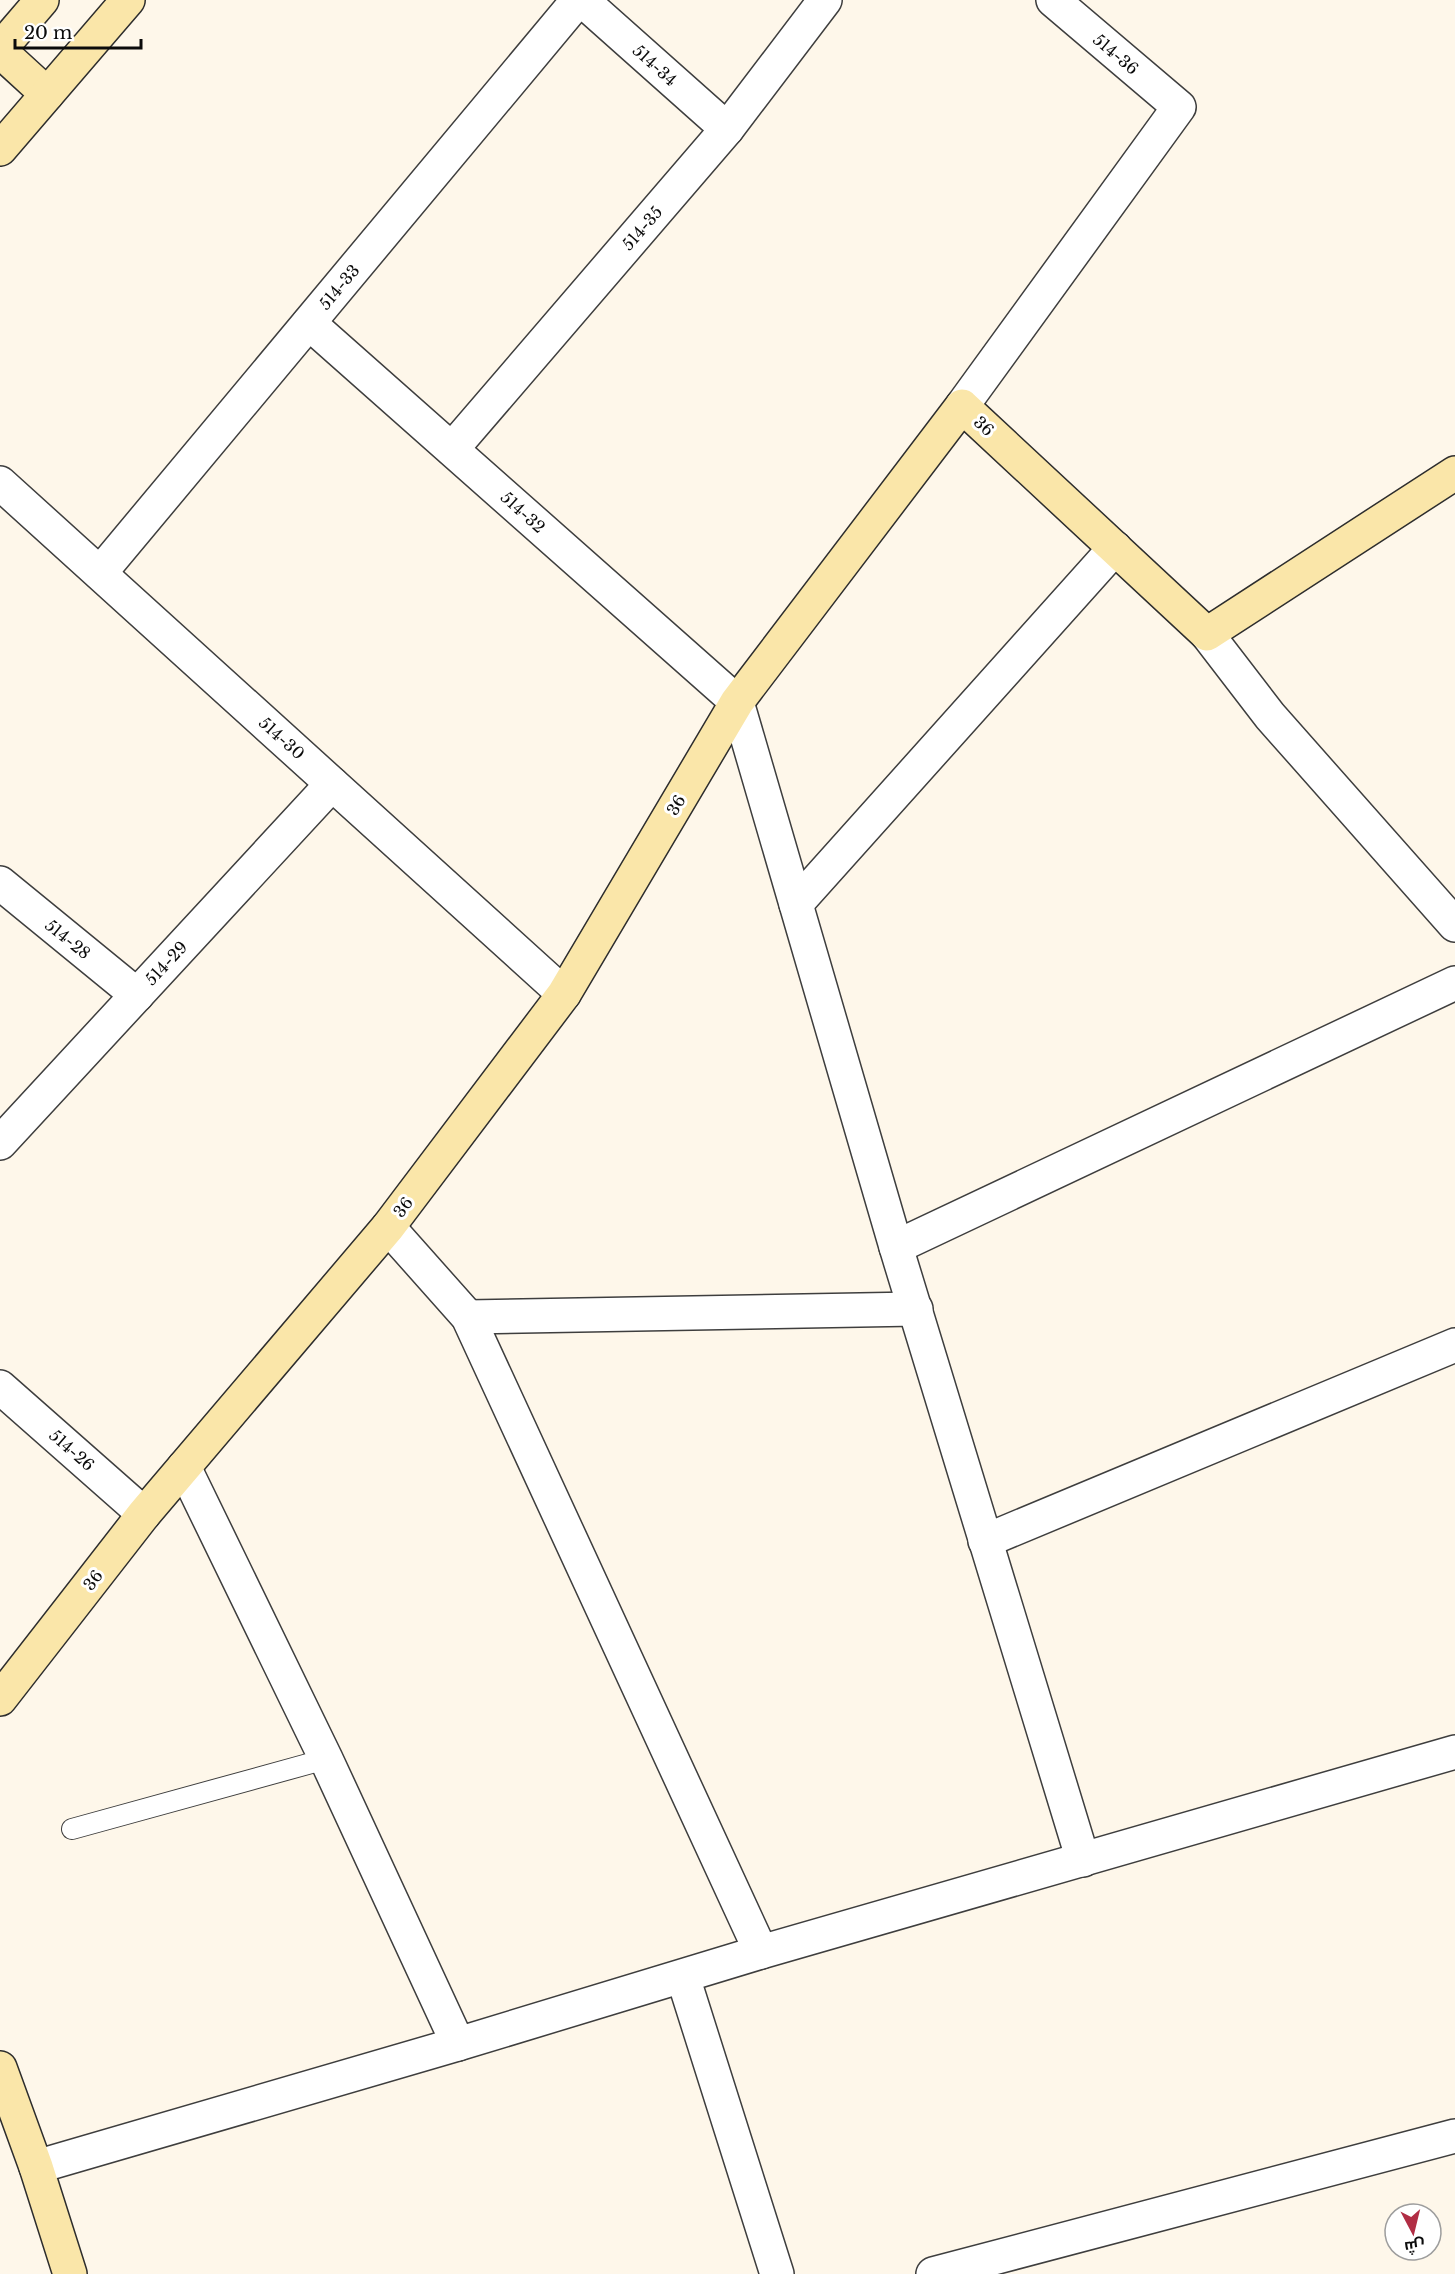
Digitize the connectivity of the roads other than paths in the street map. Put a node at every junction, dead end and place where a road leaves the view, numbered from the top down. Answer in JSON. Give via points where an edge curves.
{"nodes":[{"id":1,"x":42,"y":0,"type":"edge"},
{"id":2,"x":128,"y":0,"type":"edge"},
{"id":3,"x":580,"y":0,"type":"edge"},
{"id":4,"x":825,"y":0,"type":"edge"},
{"id":5,"x":1053,"y":0,"type":"edge"},
{"id":6,"x":0,"y":50,"type":"edge"},
{"id":7,"x":47,"y":94,"type":"junction"},
{"id":8,"x":727,"y":129,"type":"junction"},
{"id":9,"x":0,"y":149,"type":"edge"},
{"id":10,"x":309,"y":323,"type":"junction"},
{"id":11,"x":962,"y":406,"type":"junction"},
{"id":12,"x":452,"y":449,"type":"junction"},
{"id":13,"x":1455,"y":473,"type":"edge"},
{"id":14,"x":0,"y":483,"type":"edge"},
{"id":15,"x":1115,"y":548,"type":"junction"},
{"id":16,"x":100,"y":573,"type":"junction"},
{"id":17,"x":1208,"y":634,"type":"junction"},
{"id":18,"x":737,"y":702,"type":"junction"},
{"id":19,"x":332,"y":784,"type":"junction"},
{"id":20,"x":0,"y":882,"type":"edge"},
{"id":21,"x":796,"y":904,"type":"junction"},
{"id":22,"x":1455,"y":925,"type":"edge"},
{"id":23,"x":1455,"y":983,"type":"edge"},
{"id":24,"x":564,"y":994,"type":"junction"},
{"id":25,"x":137,"y":995,"type":"junction"},
{"id":26,"x":0,"y":1143,"type":"edge"},
{"id":27,"x":388,"y":1227,"type":"junction"},
{"id":28,"x":896,"y":1247,"type":"junction"},
{"id":29,"x":916,"y":1309,"type":"junction"},
{"id":30,"x":468,"y":1317,"type":"junction"},
{"id":31,"x":1455,"y":1345,"type":"edge"},
{"id":32,"x":0,"y":1387,"type":"edge"},
{"id":33,"x":184,"y":1467,"type":"junction"},
{"id":34,"x":144,"y":1514,"type":"junction"},
{"id":35,"x":985,"y":1541,"type":"junction"},
{"id":36,"x":0,"y":1699,"type":"edge"},
{"id":37,"x":1455,"y":1752,"type":"edge"},
{"id":38,"x":326,"y":1759,"type":"junction"},
{"id":39,"x":72,"y":1829,"type":"dead end"},
{"id":40,"x":1083,"y":1860,"type":"junction"},
{"id":41,"x":761,"y":1952,"type":"junction"},
{"id":42,"x":683,"y":1977,"type":"junction"},
{"id":43,"x":458,"y":2044,"type":"junction"},
{"id":44,"x":0,"y":2068,"type":"edge"},
{"id":45,"x":1455,"y":2136,"type":"edge"},
{"id":46,"x":36,"y":2167,"type":"junction"},
{"id":47,"x":70,"y":2274,"type":"edge"},
{"id":48,"x":777,"y":2274,"type":"edge"},
{"id":49,"x":933,"y":2274,"type":"edge"}],
"edges":[{"from":1,"to":6,"type":"street"},
{"from":2,"to":7,"type":"street"},
{"from":3,"to":8,"type":"street","name":"514-34"},
{"from":3,"to":10,"type":"street","name":"514-33"},
{"from":4,"to":8,"type":"street","name":"514-35"},
{"from":5,"to":11,"type":"street","name":"514-36","via":[[1179,107]]},
{"from":6,"to":7,"type":"street"},
{"from":7,"to":9,"type":"street"},
{"from":8,"to":12,"type":"street","name":"514-35"},
{"from":10,"to":12,"type":"street","name":"514-32"},
{"from":10,"to":16,"type":"street","name":"514-33"},
{"from":11,"to":15,"type":"street","name":"36"},
{"from":11,"to":18,"type":"street","name":"36"},
{"from":12,"to":18,"type":"street","name":"514-32"},
{"from":13,"to":17,"type":"street"},
{"from":14,"to":16,"type":"street","name":"514-30"},
{"from":15,"to":17,"type":"street","name":"36"},
{"from":15,"to":21,"type":"street"},
{"from":16,"to":19,"type":"street","name":"514-30"},
{"from":17,"to":22,"type":"street","via":[[1270,716]]},
{"from":18,"to":21,"type":"street"},
{"from":18,"to":24,"type":"street","name":"36"},
{"from":19,"to":24,"type":"street","name":"514-30"},
{"from":19,"to":25,"type":"street","name":"514-29"},
{"from":20,"to":25,"type":"street","name":"514-28"},
{"from":21,"to":28,"type":"street"},
{"from":23,"to":28,"type":"street"},
{"from":24,"to":27,"type":"street","name":"36"},
{"from":25,"to":26,"type":"street","name":"514-29"},
{"from":27,"to":30,"type":"street"},
{"from":27,"to":33,"type":"street","name":"36"},
{"from":28,"to":29,"type":"street"},
{"from":29,"to":30,"type":"street"},
{"from":29,"to":35,"type":"street"},
{"from":30,"to":41,"type":"street"},
{"from":31,"to":35,"type":"street"},
{"from":32,"to":34,"type":"street","name":"514-26"},
{"from":33,"to":34,"type":"street","name":"36"},
{"from":33,"to":38,"type":"street"},
{"from":34,"to":36,"type":"street","name":"36"},
{"from":35,"to":40,"type":"street"},
{"from":37,"to":40,"type":"street"},
{"from":38,"to":39,"type":"lane"},
{"from":38,"to":43,"type":"street"},
{"from":40,"to":41,"type":"street"},
{"from":41,"to":42,"type":"street"},
{"from":42,"to":43,"type":"street"},
{"from":42,"to":48,"type":"street"},
{"from":43,"to":46,"type":"street"},
{"from":44,"to":46,"type":"street"},
{"from":45,"to":49,"type":"street"},
{"from":46,"to":47,"type":"street"}]}
